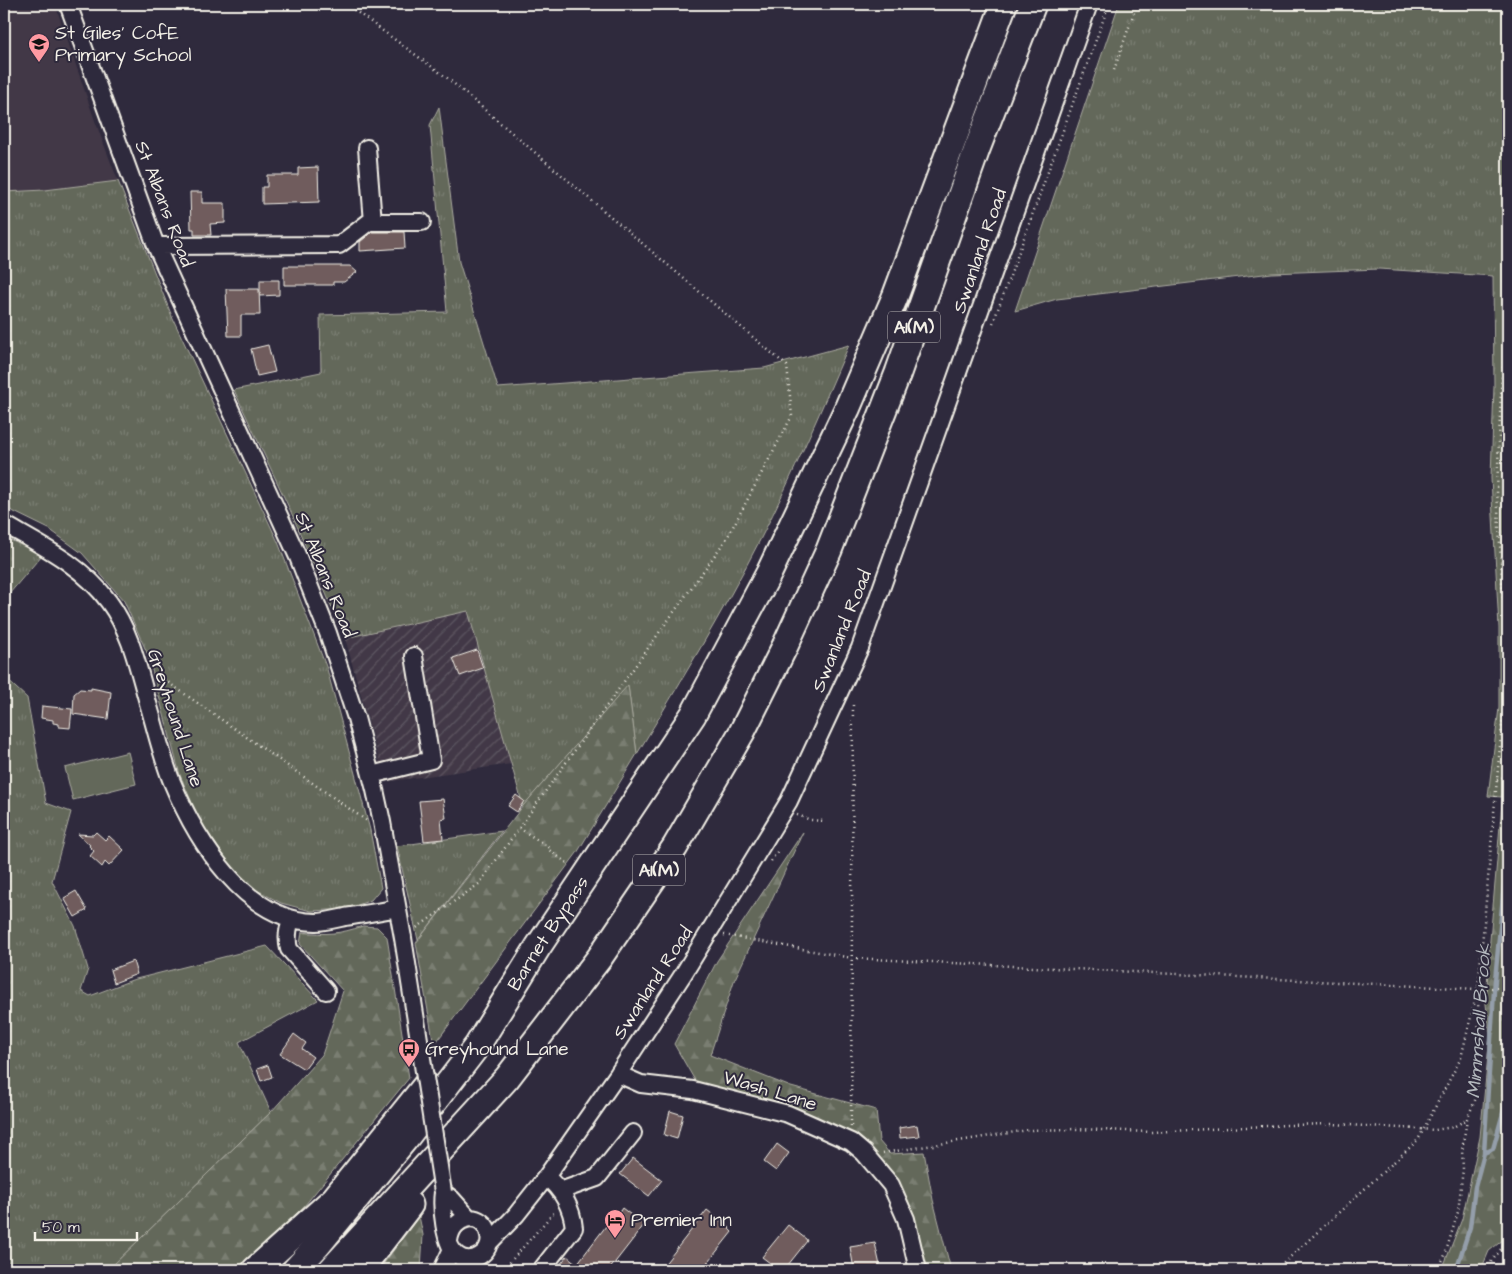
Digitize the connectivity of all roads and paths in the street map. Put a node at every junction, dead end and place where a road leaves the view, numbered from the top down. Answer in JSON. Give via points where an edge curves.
{"nodes":[{"id":1,"x":68,"y":4,"type":"edge"},
{"id":2,"x":346,"y":4,"type":"edge"},
{"id":3,"x":1004,"y":4,"type":"edge"},
{"id":4,"x":1033,"y":4,"type":"edge"},
{"id":5,"x":1089,"y":4,"type":"edge"},
{"id":6,"x":1137,"y":4,"type":"edge"},
{"id":7,"x":1114,"y":70,"type":"dead end"},
{"id":8,"x":367,"y":148,"type":"dead end"},
{"id":9,"x":373,"y":222,"type":"junction"},
{"id":10,"x":422,"y":222,"type":"dead end"},
{"id":11,"x":156,"y":246,"type":"junction"},
{"id":12,"x":1508,"y":314,"type":"edge"},
{"id":13,"x":4,"y":524,"type":"edge"},
{"id":14,"x":414,"y":656,"type":"dead end"},
{"id":15,"x":138,"y":667,"type":"junction"},
{"id":16,"x":853,"y":696,"type":"dead end"},
{"id":17,"x":371,"y":775,"type":"junction"},
{"id":18,"x":1508,"y":775,"type":"edge"},
{"id":19,"x":1497,"y":780,"type":"junction"},
{"id":20,"x":784,"y":810,"type":"junction"},
{"id":21,"x":824,"y":821,"type":"dead end"},
{"id":22,"x":382,"y":822,"type":"junction"},
{"id":23,"x":519,"y":828,"type":"junction"},
{"id":24,"x":568,"y":863,"type":"dead end"},
{"id":25,"x":398,"y":908,"type":"junction"},
{"id":26,"x":290,"y":919,"type":"junction"},
{"id":27,"x":724,"y":935,"type":"dead end"},
{"id":28,"x":402,"y":938,"type":"junction"},
{"id":29,"x":538,"y":947,"type":"junction"},
{"id":30,"x":852,"y":958,"type":"junction"},
{"id":31,"x":1508,"y":987,"type":"edge"},
{"id":32,"x":1478,"y":988,"type":"junction"},
{"id":33,"x":326,"y":991,"type":"dead end"},
{"id":34,"x":618,"y":1074,"type":"junction"},
{"id":35,"x":507,"y":1078,"type":"junction"},
{"id":36,"x":1466,"y":1120,"type":"junction"},
{"id":37,"x":1423,"y":1130,"type":"junction"},
{"id":38,"x":632,"y":1133,"type":"dead end"},
{"id":39,"x":850,"y":1142,"type":"junction"},
{"id":40,"x":864,"y":1153,"type":"junction"},
{"id":41,"x":546,"y":1177,"type":"junction"},
{"id":42,"x":443,"y":1192,"type":"junction"},
{"id":43,"x":562,"y":1195,"type":"junction"},
{"id":44,"x":469,"y":1218,"type":"junction"},
{"id":45,"x":488,"y":1234,"type":"junction"},
{"id":46,"x":1508,"y":1240,"type":"edge"},
{"id":47,"x":450,"y":1245,"type":"junction"},
{"id":48,"x":477,"y":1264,"type":"edge"},
{"id":49,"x":255,"y":1270,"type":"edge"},
{"id":50,"x":295,"y":1270,"type":"edge"},
{"id":51,"x":331,"y":1270,"type":"edge"},
{"id":52,"x":360,"y":1270,"type":"edge"},
{"id":53,"x":442,"y":1270,"type":"edge"},
{"id":54,"x":503,"y":1270,"type":"edge"},
{"id":55,"x":541,"y":1270,"type":"edge"},
{"id":56,"x":918,"y":1270,"type":"edge"},
{"id":57,"x":1276,"y":1270,"type":"edge"},
{"id":58,"x":1438,"y":1270,"type":"edge"},
{"id":59,"x":1485,"y":1270,"type":"edge"}],
"edges":[{"from":1,"to":11,"type":"street","name":"St Albans Road"},
{"from":2,"to":23,"type":"path","via":[[446,76],[787,366],[792,416],[727,538]]},
{"from":3,"to":29,"type":"highway","name":"Barnet Bypass","number":"A1(M)","via":[[895,297],[770,573],[693,715]]},
{"from":4,"to":35,"type":"highway","number":"A1(M)","via":[[829,550],[786,646],[742,732],[675,847],[600,957]]},
{"from":5,"to":20,"type":"street","name":"Swanland Road","via":[[860,648]]},
{"from":6,"to":7,"type":"path"},
{"from":8,"to":9,"type":"street"},
{"from":9,"to":10,"type":"street"},
{"from":9,"to":11,"type":"street","via":[[339,245]]},
{"from":11,"to":17,"type":"street","name":"St Albans Road","via":[[298,557],[328,633]]},
{"from":12,"to":19,"type":"path","via":[[1497,491],[1507,669]]},
{"from":13,"to":15,"type":"street","name":"Greyhound Lane","via":[[67,561],[91,580],[126,630]]},
{"from":14,"to":17,"type":"street","via":[[431,760]]},
{"from":15,"to":22,"type":"path","via":[[153,672],[372,824]]},
{"from":15,"to":26,"type":"street","name":"Greyhound Lane","via":[[172,782],[188,815],[226,873],[245,893],[262,906]]},
{"from":16,"to":30,"type":"path"},
{"from":17,"to":22,"type":"street","name":"St Albans Road"},
{"from":18,"to":19,"type":"path"},
{"from":19,"to":32,"type":"path"},
{"from":20,"to":21,"type":"path"},
{"from":20,"to":34,"type":"street","name":"Swanland Road"},
{"from":22,"to":25,"type":"street","name":"St Albans Road"},
{"from":23,"to":24,"type":"path"},
{"from":23,"to":28,"type":"path","via":[[479,884]]},
{"from":25,"to":26,"type":"street","name":"Greyhound Lane","via":[[316,922]]},
{"from":25,"to":28,"type":"street","name":"St Albans Road"},
{"from":26,"to":33,"type":"street","via":[[289,949]]},
{"from":27,"to":30,"type":"path"},
{"from":28,"to":42,"type":"street","name":"St Albans Road","bridge":true},
{"from":29,"to":49,"type":"highway","number":"A1(M)","via":[[334,1199]]},
{"from":29,"to":50,"type":"highway","name":"Barnet Bypass","number":"A1(M)","via":[[477,1046],[406,1138]]},
{"from":30,"to":32,"type":"path"},
{"from":30,"to":39,"type":"path"},
{"from":31,"to":32,"type":"path"},
{"from":32,"to":36,"type":"path","via":[[1476,1098]]},
{"from":32,"to":37,"type":"path","via":[[1461,1058]]},
{"from":34,"to":39,"type":"street","name":"Wash Lane","via":[[641,1084],[694,1090],[788,1114]]},
{"from":34,"to":41,"type":"street","name":"Swanland Road"},
{"from":35,"to":51,"type":"highway","number":"A1(M)"},
{"from":35,"to":52,"type":"highway","number":"A1(M)"},
{"from":36,"to":37,"type":"path","via":[[1453,1127]]},
{"from":36,"to":58,"type":"path","via":[[1458,1212]]},
{"from":37,"to":40,"type":"path","via":[[1287,1124],[1151,1132],[1028,1130],[897,1151]]},
{"from":37,"to":57,"type":"path","via":[[1418,1140]]},
{"from":38,"to":43,"type":"street","via":[[597,1178]]},
{"from":39,"to":40,"type":"street","name":"Wash Lane"},
{"from":40,"to":56,"type":"street","name":"Wash Lane","via":[[891,1184],[906,1218]]},
{"from":41,"to":43,"type":"street"},
{"from":41,"to":45,"type":"street","name":"Swanland Road","via":[[516,1215]]},
{"from":42,"to":44,"type":"street"},
{"from":42,"to":47,"type":"street","name":"St Albans Road","via":[[441,1204]]},
{"from":43,"to":54,"type":"path"},
{"from":43,"to":55,"type":"street","via":[[573,1215],[574,1228]]},
{"from":44,"to":45,"type":"street","via":[[475,1219]]},
{"from":44,"to":47,"type":"street","via":[[453,1227]]},
{"from":45,"to":48,"type":"street","via":[[484,1253]]},
{"from":46,"to":59,"type":"path"},
{"from":47,"to":48,"type":"street","via":[[455,1254]]},
{"from":47,"to":53,"type":"street"}]}
